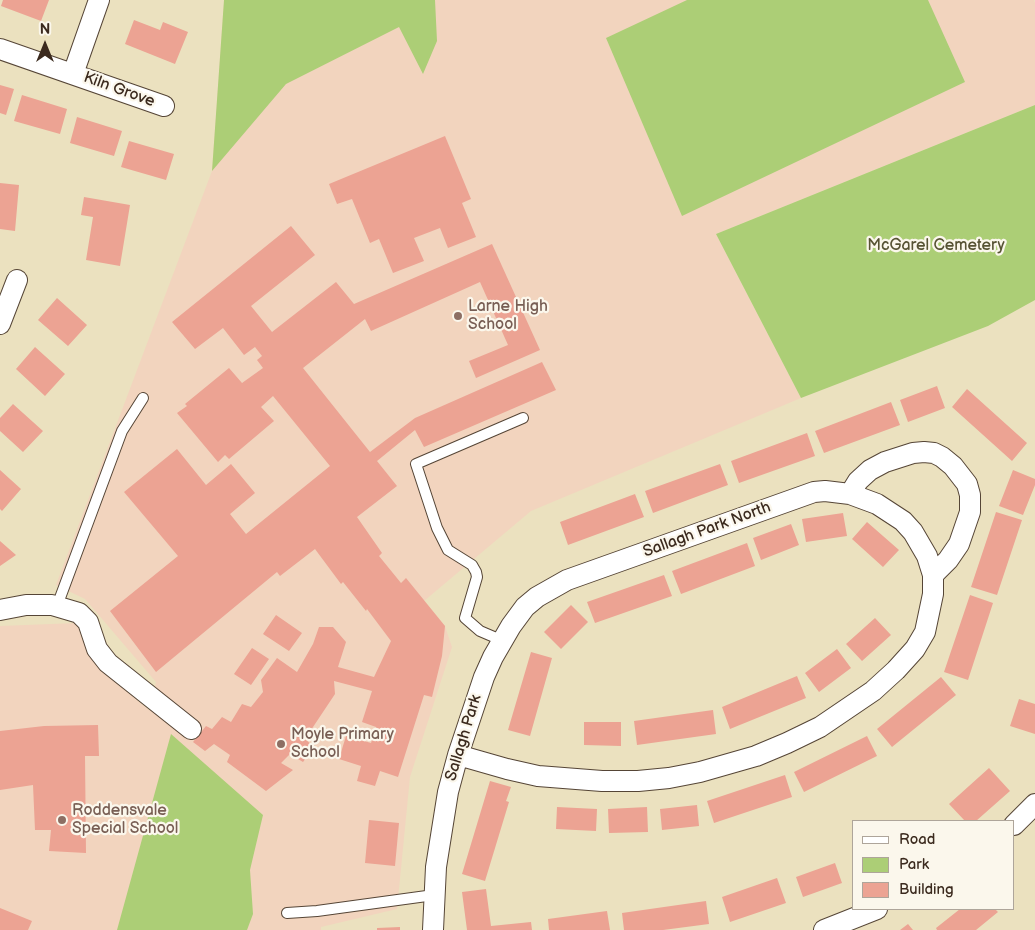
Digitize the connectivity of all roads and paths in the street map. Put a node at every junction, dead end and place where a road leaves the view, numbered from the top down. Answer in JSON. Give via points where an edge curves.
{"nodes":[{"id":1,"x":99,"y":0,"type":"edge"},
{"id":2,"x":0,"y":49,"type":"edge"},
{"id":3,"x":73,"y":74,"type":"junction"},
{"id":4,"x":164,"y":106,"type":"dead end"},
{"id":5,"x":17,"y":280,"type":"dead end"},
{"id":6,"x":0,"y":324,"type":"edge"},
{"id":7,"x":143,"y":398,"type":"dead end"},
{"id":8,"x":523,"y":418,"type":"dead end"},
{"id":9,"x":850,"y":494,"type":"junction"},
{"id":10,"x":932,"y":575,"type":"junction"},
{"id":11,"x":566,"y":580,"type":"joint"},
{"id":12,"x":56,"y":606,"type":"junction"},
{"id":13,"x":0,"y":610,"type":"edge"},
{"id":14,"x":502,"y":640,"type":"junction"},
{"id":15,"x":191,"y":729,"type":"dead end"},
{"id":16,"x":458,"y":755,"type":"junction"},
{"id":17,"x":1035,"y":804,"type":"edge"},
{"id":18,"x":1015,"y":823,"type":"edge"},
{"id":19,"x":434,"y":895,"type":"junction"},
{"id":20,"x":874,"y":910,"type":"edge"},
{"id":21,"x":286,"y":913,"type":"dead end"},
{"id":22,"x":433,"y":930,"type":"edge"},
{"id":23,"x":824,"y":930,"type":"edge"}],
"edges":[{"from":1,"to":3,"type":"street","name":"Kiln Grove"},
{"from":2,"to":3,"type":"street","name":"Kiln Grove"},
{"from":3,"to":4,"type":"street","name":"Kiln Grove"},
{"from":5,"to":6,"type":"street"},
{"from":7,"to":12,"type":"lane","via":[[122,431]]},
{"from":8,"to":14,"type":"lane","via":[[416,464],[437,528],[448,550],[472,565],[476,572],[465,618],[480,631]]},
{"from":9,"to":10,"type":"street","via":[[877,504],[903,521],[924,551]]},
{"from":9,"to":10,"type":"street","via":[[870,470],[907,455],[934,453],[953,466],[969,490],[970,512],[959,544]]},
{"from":9,"to":11,"type":"street","name":"Sallagh Park North","via":[[825,491],[805,494]]},
{"from":10,"to":16,"type":"street","via":[[933,594],[925,632],[896,670],[873,691],[820,727],[756,756],[669,778],[602,781],[538,776]]},
{"from":11,"to":14,"type":"street","name":"Sallagh Park","via":[[531,601]]},
{"from":12,"to":13,"type":"street","via":[[34,604]]},
{"from":12,"to":15,"type":"street","via":[[83,616],[108,663]]},
{"from":14,"to":16,"type":"street","name":"Sallagh Park","via":[[484,677]]},
{"from":16,"to":19,"type":"street","name":"Sallagh Park","via":[[448,792]]},
{"from":17,"to":18,"type":"street"},
{"from":19,"to":21,"type":"lane"},
{"from":19,"to":22,"type":"street","name":"Sallagh Park"},
{"from":20,"to":23,"type":"street"}]}
